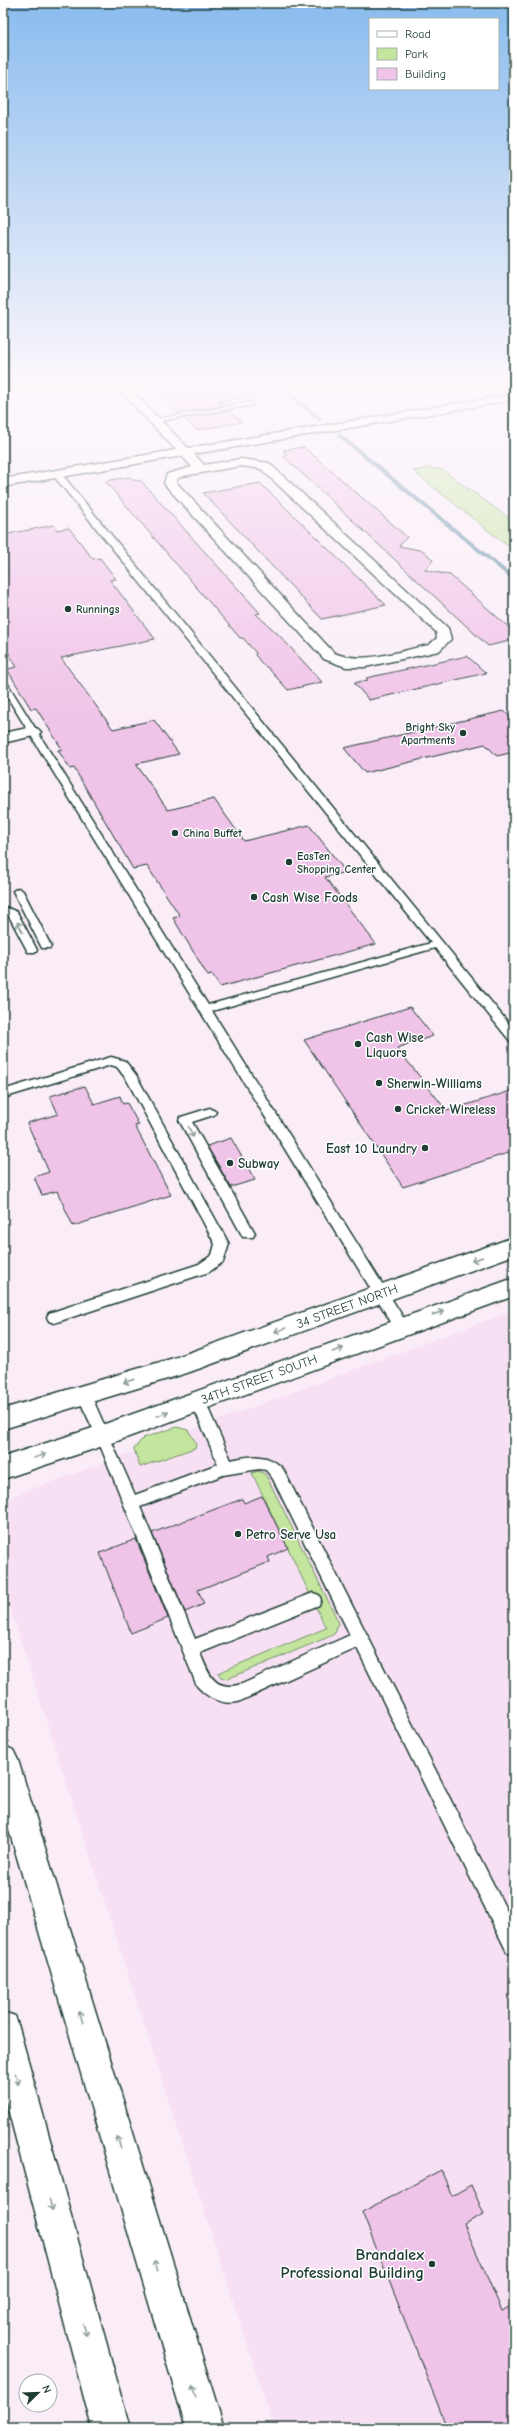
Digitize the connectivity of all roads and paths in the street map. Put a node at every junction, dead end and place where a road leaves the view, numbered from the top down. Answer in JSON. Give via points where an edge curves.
{"nodes":[{"id":1,"x":74,"y":495,"type":"edge"},
{"id":2,"x":181,"y":495,"type":"edge"},
{"id":3,"x":297,"y":495,"type":"edge"},
{"id":4,"x":3,"y":683,"type":"edge"},
{"id":5,"x":31,"y":728,"type":"junction"},
{"id":6,"x":3,"y":730,"type":"edge"},
{"id":7,"x":3,"y":738,"type":"edge"},
{"id":8,"x":18,"y":891,"type":"dead end"},
{"id":9,"x":3,"y":909,"type":"edge"},
{"id":10,"x":438,"y":944,"type":"junction"},
{"id":11,"x":46,"y":946,"type":"dead end"},
{"id":12,"x":32,"y":950,"type":"dead end"},
{"id":13,"x":206,"y":1009,"type":"junction"},
{"id":14,"x":514,"y":1038,"type":"edge"},
{"id":15,"x":3,"y":1094,"type":"edge"},
{"id":16,"x":210,"y":1112,"type":"dead end"},
{"id":17,"x":248,"y":1233,"type":"dead end"},
{"id":18,"x":514,"y":1246,"type":"edge"},
{"id":19,"x":514,"y":1287,"type":"edge"},
{"id":20,"x":382,"y":1293,"type":"junction"},
{"id":21,"x":54,"y":1317,"type":"dead end"},
{"id":22,"x":402,"y":1326,"type":"junction"},
{"id":23,"x":84,"y":1395,"type":"junction"},
{"id":24,"x":198,"y":1401,"type":"junction"},
{"id":25,"x":3,"y":1419,"type":"edge"},
{"id":26,"x":103,"y":1435,"type":"junction"},
{"id":27,"x":226,"y":1466,"type":"junction"},
{"id":28,"x":3,"y":1468,"type":"edge"},
{"id":29,"x":131,"y":1504,"type":"junction"},
{"id":30,"x":313,"y":1600,"type":"dead end"},
{"id":31,"x":361,"y":1638,"type":"junction"},
{"id":32,"x":190,"y":1649,"type":"junction"},
{"id":33,"x":3,"y":1760,"type":"edge"},
{"id":34,"x":514,"y":1946,"type":"edge"},
{"id":35,"x":3,"y":2028,"type":"edge"},
{"id":36,"x":111,"y":2428,"type":"edge"},
{"id":37,"x":205,"y":2428,"type":"edge"}],
"edges":[{"from":1,"to":10,"type":"lane"},
{"from":2,"to":3,"type":"street","via":[[329,656],[346,663],[365,663],[434,648],[444,639],[443,631]]},
{"from":4,"to":5,"type":"lane"},
{"from":5,"to":6,"type":"street"},
{"from":5,"to":7,"type":"street"},
{"from":5,"to":13,"type":"lane"},
{"from":8,"to":11,"type":"lane"},
{"from":12,"to":9,"type":"lane","one_way":true,"via":[[13,914]]},
{"from":10,"to":13,"type":"lane"},
{"from":10,"to":14,"type":"lane"},
{"from":13,"to":20,"type":"lane"},
{"from":15,"to":21,"type":"lane","via":[[111,1061],[121,1064],[132,1078],[222,1244],[218,1258],[204,1268]]},
{"from":16,"to":17,"type":"lane","one_way":true,"via":[[185,1120]]},
{"from":18,"to":20,"type":"street","name":"34 STREET NORTH","one_way":true},
{"from":22,"to":19,"type":"street","name":"34TH STREET SOUTH","one_way":true},
{"from":20,"to":22,"type":"lane"},
{"from":20,"to":23,"type":"street","name":"34 STREET NORTH","one_way":true,"via":[[179,1366]]},
{"from":24,"to":22,"type":"street","name":"34TH STREET SOUTH","one_way":true},
{"from":23,"to":25,"type":"street"},
{"from":23,"to":26,"type":"lane"},
{"from":26,"to":24,"type":"street","name":"34TH STREET SOUTH","one_way":true},
{"from":24,"to":27,"type":"lane"},
{"from":28,"to":26,"type":"street","name":"34TH STREET SOUTH","one_way":true},
{"from":26,"to":29,"type":"lane"},
{"from":27,"to":29,"type":"lane"},
{"from":27,"to":31,"type":"lane","via":[[259,1463],[269,1465],[278,1474]]},
{"from":29,"to":32,"type":"lane"},
{"from":30,"to":32,"type":"lane"},
{"from":31,"to":32,"type":"lane","via":[[232,1696],[221,1695],[211,1690],[203,1680]]},
{"from":31,"to":34,"type":"lane"},
{"from":37,"to":33,"type":"street","one_way":true},
{"from":35,"to":36,"type":"street","one_way":true}]}
